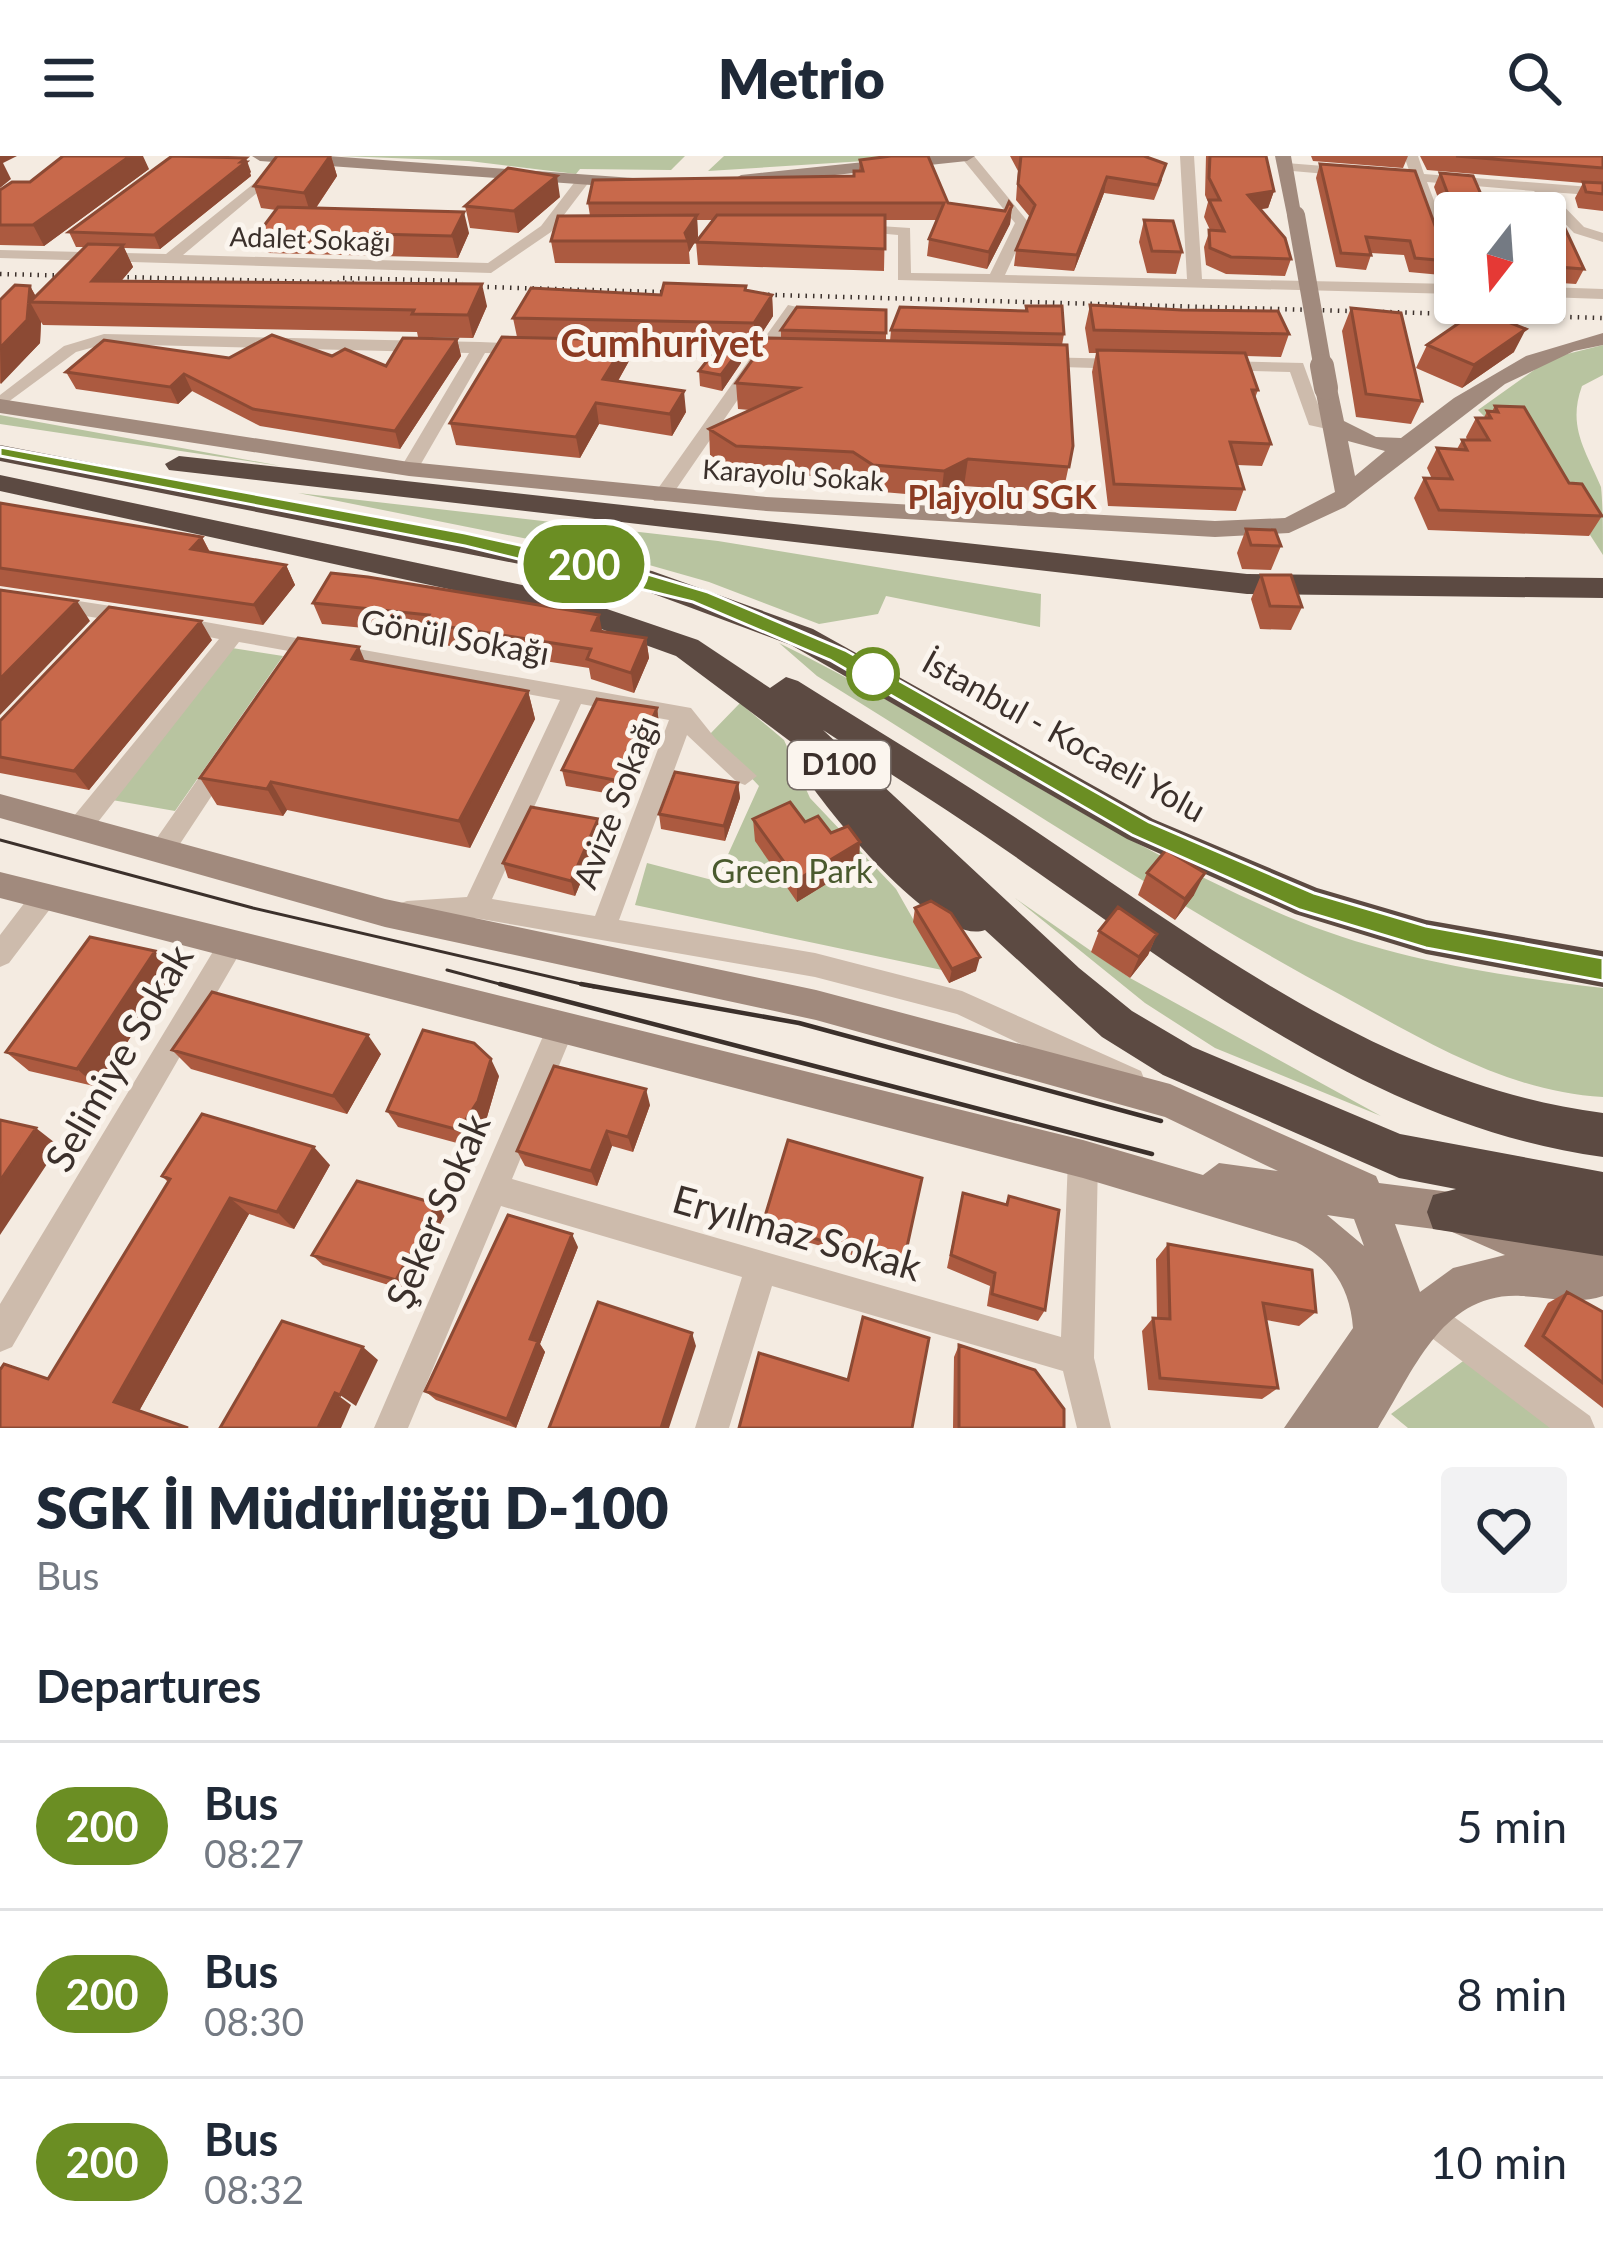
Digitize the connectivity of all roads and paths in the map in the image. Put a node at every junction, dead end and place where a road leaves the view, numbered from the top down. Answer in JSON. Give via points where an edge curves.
{"nodes":[{"id":1,"x":260,"y":156,"type":"edge"},
{"id":2,"x":967,"y":156,"type":"edge"},
{"id":3,"x":1187,"y":156,"type":"edge"},
{"id":4,"x":1411,"y":156,"type":"edge"},
{"id":5,"x":288,"y":160,"type":"junction"},
{"id":6,"x":1284,"y":161,"type":"edge"},
{"id":7,"x":1419,"y":178,"type":"junction"},
{"id":8,"x":724,"y":181,"type":"edge"},
{"id":9,"x":582,"y":182,"type":"junction"},
{"id":10,"x":652,"y":183,"type":"edge"},
{"id":11,"x":1537,"y":186,"type":"junction"},
{"id":12,"x":1603,"y":192,"type":"edge"},
{"id":13,"x":1434,"y":220,"type":"edge"},
{"id":14,"x":832,"y":227,"type":"edge"},
{"id":15,"x":568,"y":228,"type":"edge"},
{"id":16,"x":546,"y":229,"type":"junction"},
{"id":17,"x":1603,"y":238,"type":"edge"},
{"id":18,"x":64,"y":243,"type":"edge"},
{"id":19,"x":0,"y":254,"type":"edge"},
{"id":20,"x":47,"y":256,"type":"junction"},
{"id":21,"x":168,"y":260,"type":"junction"},
{"id":22,"x":996,"y":278,"type":"junction"},
{"id":23,"x":1195,"y":283,"type":"junction"},
{"id":24,"x":1434,"y":289,"type":"edge"},
{"id":25,"x":1566,"y":292,"type":"edge"},
{"id":26,"x":1603,"y":293,"type":"edge"},
{"id":27,"x":794,"y":308,"type":"edge"},
{"id":28,"x":1603,"y":339,"type":"edge"},
{"id":29,"x":480,"y":347,"type":"junction"},
{"id":30,"x":544,"y":349,"type":"edge"},
{"id":31,"x":568,"y":350,"type":"edge"},
{"id":32,"x":759,"y":356,"type":"junction"},
{"id":33,"x":806,"y":357,"type":"edge"},
{"id":34,"x":1016,"y":361,"type":"edge"},
{"id":35,"x":1156,"y":364,"type":"edge"},
{"id":36,"x":1203,"y":365,"type":"edge"},
{"id":37,"x":0,"y":405,"type":"edge"},
{"id":38,"x":0,"y":435,"type":"edge"},
{"id":39,"x":1345,"y":438,"type":"junction"},
{"id":40,"x":1411,"y":445,"type":"junction"},
{"id":41,"x":0,"y":453,"type":"edge"},
{"id":42,"x":1381,"y":466,"type":"junction"},
{"id":43,"x":409,"y":470,"type":"junction"},
{"id":44,"x":0,"y":480,"type":"edge"},
{"id":45,"x":1347,"y":494,"type":"junction"},
{"id":46,"x":661,"y":497,"type":"junction"},
{"id":47,"x":43,"y":515,"type":"edge"},
{"id":48,"x":211,"y":547,"type":"edge"},
{"id":49,"x":1603,"y":588,"type":"edge"},
{"id":50,"x":0,"y":596,"type":"edge"},
{"id":51,"x":235,"y":633,"type":"junction"},
{"id":52,"x":575,"y":693,"type":"junction"},
{"id":53,"x":683,"y":714,"type":"junction"},
{"id":54,"x":239,"y":738,"type":"edge"},
{"id":55,"x":745,"y":776,"type":"dead end"},
{"id":56,"x":0,"y":806,"type":"edge"},
{"id":57,"x":77,"y":829,"type":"junction"},
{"id":58,"x":161,"y":852,"type":"junction"},
{"id":59,"x":0,"y":885,"type":"edge"},
{"id":60,"x":44,"y":897,"type":"junction"},
{"id":61,"x":475,"y":907,"type":"junction"},
{"id":62,"x":385,"y":913,"type":"junction"},
{"id":63,"x":604,"y":926,"type":"junction"},
{"id":64,"x":232,"y":943,"type":"junction"},
{"id":65,"x":0,"y":955,"type":"edge"},
{"id":66,"x":1603,"y":969,"type":"edge"},
{"id":67,"x":561,"y":1027,"type":"junction"},
{"id":68,"x":1170,"y":1101,"type":"junction"},
{"id":69,"x":1603,"y":1135,"type":"edge"},
{"id":70,"x":1083,"y":1159,"type":"junction"},
{"id":71,"x":494,"y":1189,"type":"junction"},
{"id":72,"x":1603,"y":1195,"type":"edge"},
{"id":73,"x":1370,"y":1203,"type":"junction"},
{"id":74,"x":1450,"y":1212,"type":"junction"},
{"id":75,"x":1603,"y":1232,"type":"edge"},
{"id":76,"x":762,"y":1266,"type":"junction"},
{"id":77,"x":1603,"y":1276,"type":"edge"},
{"id":78,"x":1603,"y":1286,"type":"edge"},
{"id":79,"x":1418,"y":1326,"type":"junction"},
{"id":80,"x":0,"y":1335,"type":"edge"},
{"id":81,"x":1077,"y":1358,"type":"junction"},
{"id":82,"x":1341,"y":1421,"type":"edge"},
{"id":83,"x":391,"y":1428,"type":"edge"},
{"id":84,"x":712,"y":1428,"type":"edge"},
{"id":85,"x":1094,"y":1428,"type":"edge"},
{"id":86,"x":1578,"y":1428,"type":"edge"}],
"edges":[{"from":1,"to":5,"type":"main road"},
{"from":2,"to":8,"type":"main road"},
{"from":2,"to":22,"type":"street","via":[[1022,223]]},
{"from":3,"to":23,"type":"street"},
{"from":4,"to":7,"type":"street"},
{"from":5,"to":9,"type":"main road"},
{"from":5,"to":21,"type":"street"},
{"from":6,"to":7,"type":"street"},
{"from":6,"to":39,"type":"main road","bridge":true,"via":[[1326,388]]},
{"from":7,"to":11,"type":"street"},
{"from":7,"to":13,"type":"street"},
{"from":9,"to":10,"type":"main road"},
{"from":9,"to":16,"type":"street","name":"Adalet Sokağı"},
{"from":11,"to":12,"type":"street"},
{"from":11,"to":17,"type":"street","via":[[1579,230]]},
{"from":14,"to":22,"type":"street","via":[[905,231],[903,277]]},
{"from":15,"to":16,"type":"street"},
{"from":16,"to":21,"type":"street","name":"Adalet Sokağı","via":[[491,268]]},
{"from":18,"to":20,"type":"street"},
{"from":19,"to":20,"type":"street","name":"Adalet Sokağı"},
{"from":20,"to":21,"type":"street","name":"Adalet Sokağı"},
{"from":22,"to":23,"type":"street"},
{"from":23,"to":24,"type":"street"},
{"from":25,"to":26,"type":"street"},
{"from":27,"to":32,"type":"street"},
{"from":28,"to":40,"type":"main road","name":"Karayolu Sokak","via":[[1529,361]]},
{"from":29,"to":30,"type":"street"},
{"from":29,"to":37,"type":"street","via":[[94,340]]},
{"from":29,"to":43,"type":"street"},
{"from":31,"to":32,"type":"street"},
{"from":32,"to":33,"type":"street"},
{"from":32,"to":46,"type":"street"},
{"from":34,"to":35,"type":"street"},
{"from":36,"to":39,"type":"street","via":[[1297,368],[1315,421]]},
{"from":37,"to":43,"type":"main road","name":"Karayolu Sokak"},
{"from":38,"to":49,"type":"highway","via":[[191,466],[1247,584]]},
{"from":39,"to":40,"type":"main road"},
{"from":39,"to":42,"type":"main road","via":[[1353,462]]},
{"from":39,"to":45,"type":"main road"},
{"from":40,"to":42,"type":"main road","name":"Karayolu Sokak"},
{"from":41,"to":66,"type":"highway","name":"İstanbul - Kocaeli Yolu","via":[[465,539],[681,591],[802,637],[1140,829],[1309,902],[1445,942]]},
{"from":42,"to":45,"type":"main road","name":"Karayolu Sokak"},
{"from":43,"to":46,"type":"main road","name":"Karayolu Sokak"},
{"from":44,"to":69,"type":"highway","via":[[539,584],[665,625],[767,677],[1358,1055],[1501,1114]]},
{"from":44,"to":72,"type":"highway","number":"D100","via":[[603,615],[687,648],[789,718],[829,789],[904,869],[1038,955],[1117,1024],[1252,1096],[1399,1156]]},
{"from":45,"to":46,"type":"main road","name":"Karayolu Sokak","via":[[1304,521],[1216,529]]},
{"from":47,"to":48,"type":"street"},
{"from":50,"to":51,"type":"street","name":"Gönül Sokağı","via":[[107,623]]},
{"from":51,"to":52,"type":"street","name":"Gönül Sokağı","via":[[297,653]]},
{"from":51,"to":57,"type":"street"},
{"from":52,"to":53,"type":"street","name":"Gönül Sokağı"},
{"from":52,"to":61,"type":"street"},
{"from":53,"to":55,"type":"street","name":"Avize Sokağı"},
{"from":53,"to":63,"type":"street","name":"Avize Sokağı"},
{"from":54,"to":58,"type":"street"},
{"from":56,"to":57,"type":"main road"},
{"from":57,"to":58,"type":"main road"},
{"from":58,"to":62,"type":"main road"},
{"from":59,"to":60,"type":"main road"},
{"from":60,"to":64,"type":"main road"},
{"from":60,"to":65,"type":"street"},
{"from":61,"to":62,"type":"street"},
{"from":61,"to":63,"type":"street"},
{"from":62,"to":68,"type":"main road","via":[[816,1005]]},
{"from":63,"to":68,"type":"street","via":[[815,965],[962,1003]]},
{"from":64,"to":67,"type":"main road"},
{"from":64,"to":80,"type":"street","name":"Selimiye Sokak"},
{"from":67,"to":70,"type":"main road"},
{"from":67,"to":71,"type":"street","name":"Şeker Sokak"},
{"from":68,"to":73,"type":"main road","via":[[1356,1185]]},
{"from":70,"to":73,"type":"main road"},
{"from":70,"to":81,"type":"street"},
{"from":70,"to":82,"type":"main road","via":[[1303,1224],[1345,1249],[1362,1280],[1374,1334]]},
{"from":71,"to":76,"type":"street","name":"Eryılmaz Sokak"},
{"from":71,"to":83,"type":"street","name":"Şeker Sokak"},
{"from":73,"to":74,"type":"main road"},
{"from":73,"to":79,"type":"main road"},
{"from":74,"to":75,"type":"highway"},
{"from":74,"to":77,"type":"main road"},
{"from":74,"to":79,"type":"main road","via":[[1412,1221],[1406,1232]]},
{"from":76,"to":81,"type":"street","name":"Eryılmaz Sokak"},
{"from":76,"to":84,"type":"street"},
{"from":78,"to":79,"type":"main road","via":[[1487,1276]]},
{"from":79,"to":82,"type":"main road"},
{"from":79,"to":86,"type":"street"},
{"from":81,"to":85,"type":"street"}]}
